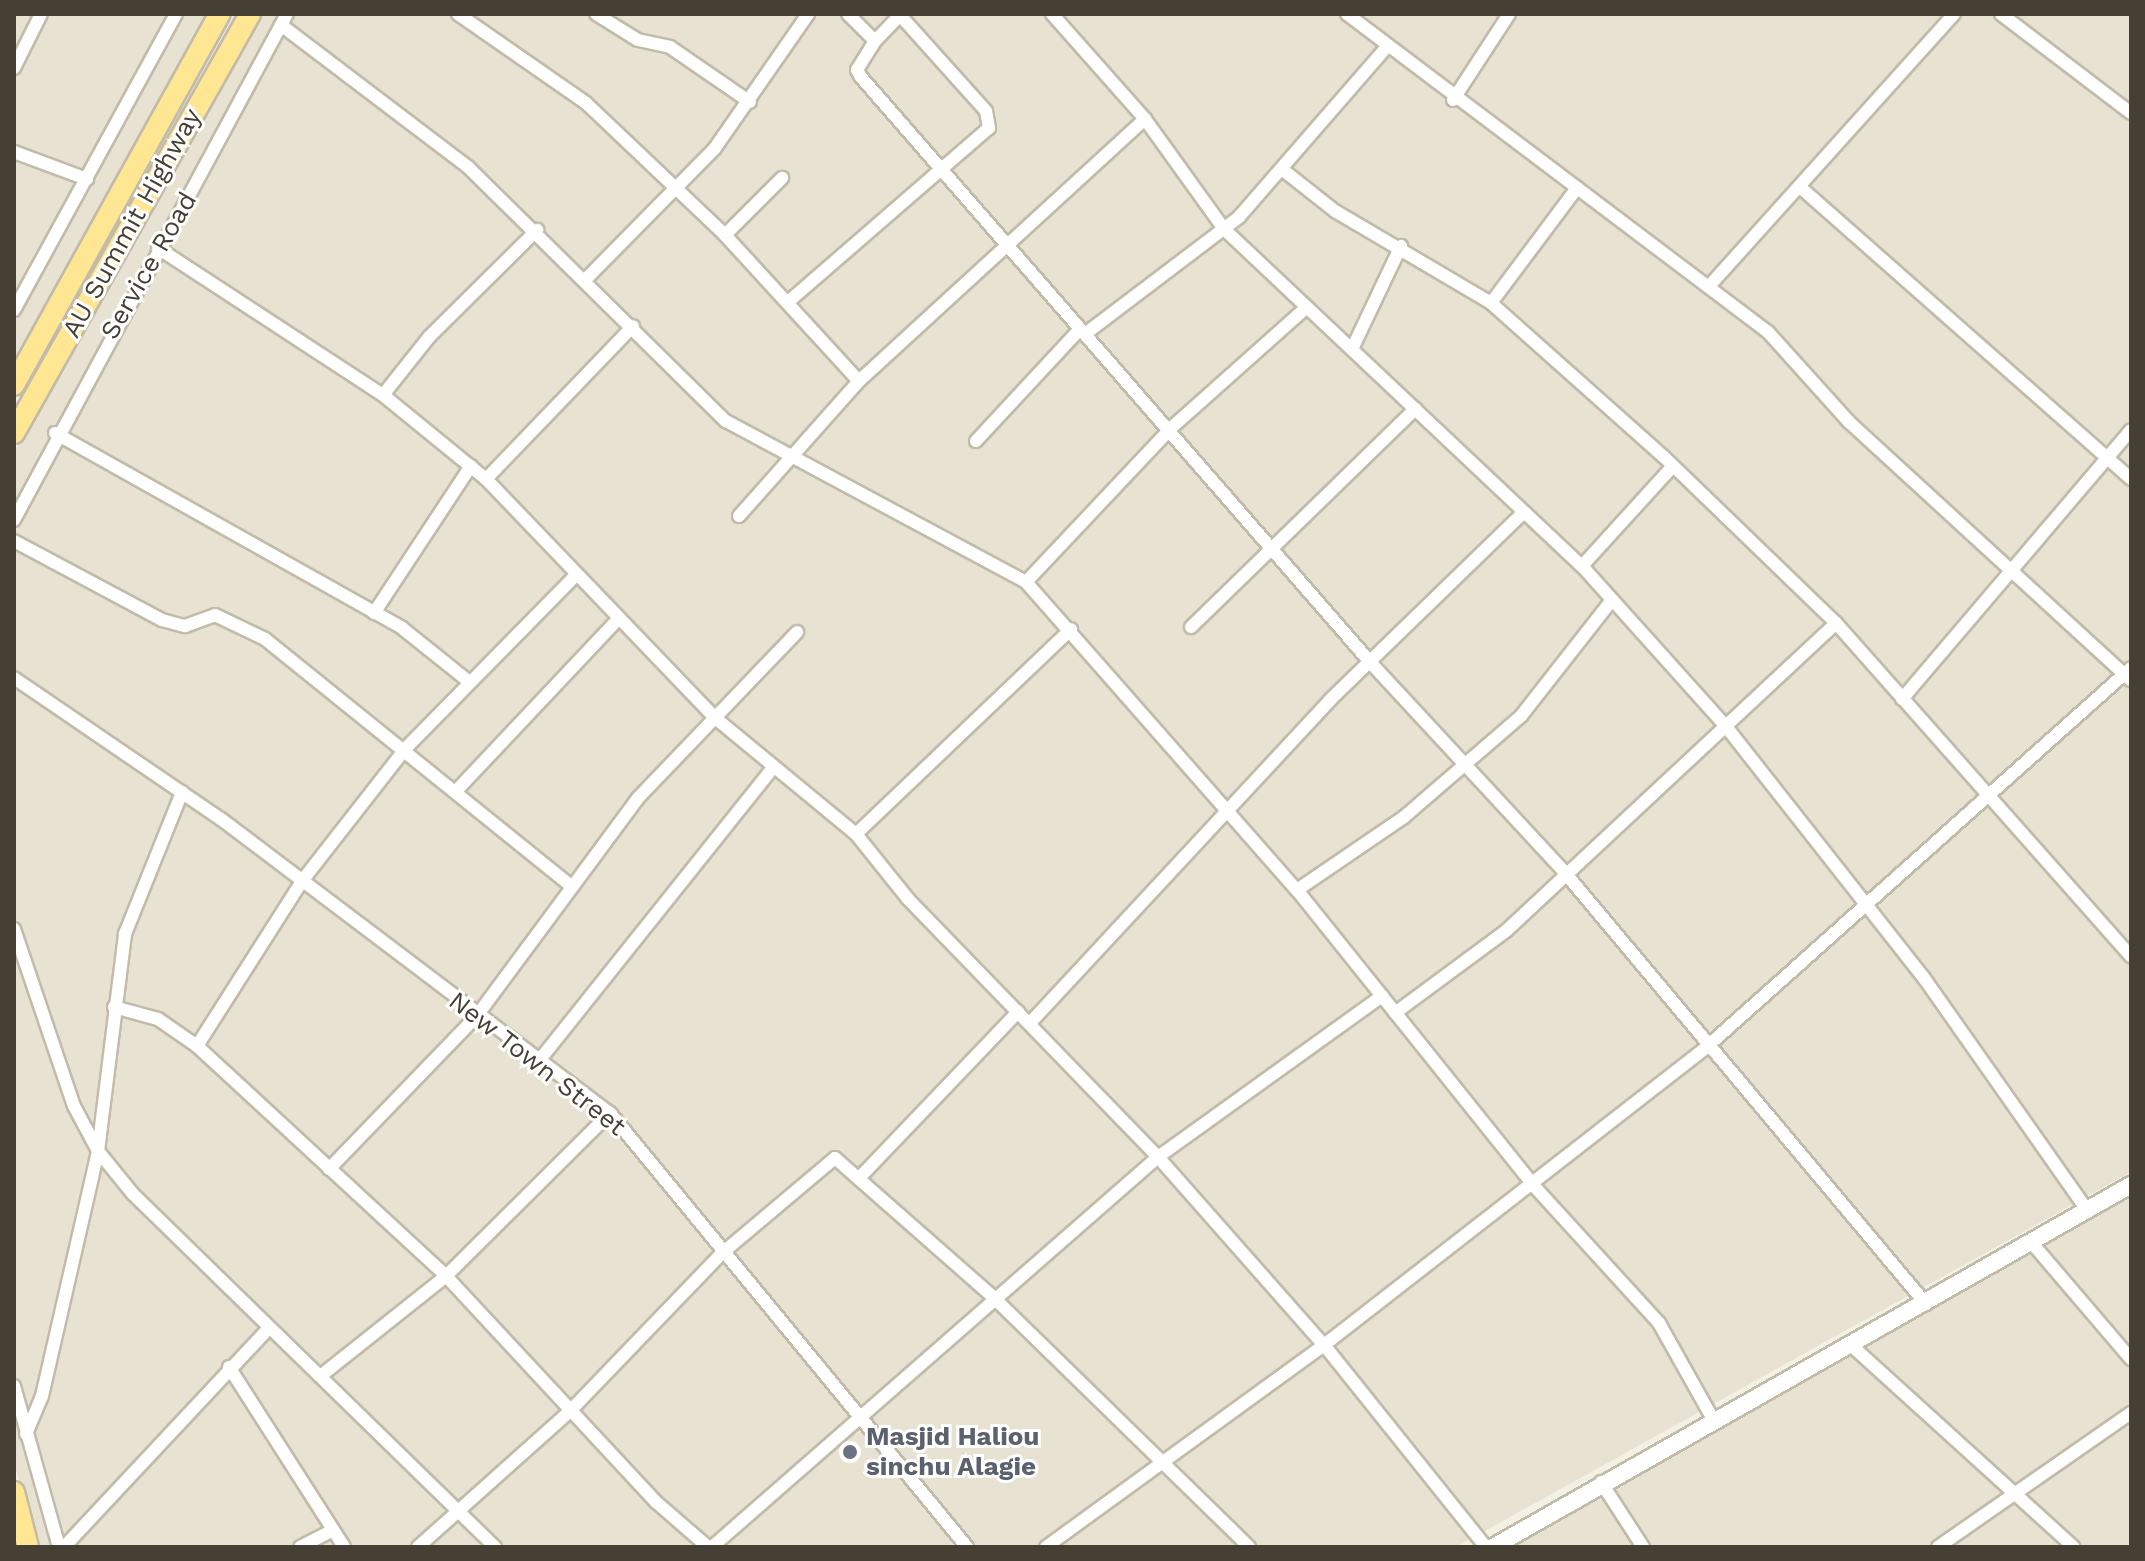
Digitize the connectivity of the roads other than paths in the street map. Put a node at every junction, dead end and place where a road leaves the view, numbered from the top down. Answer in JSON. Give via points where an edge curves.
{"nodes":[{"id":1,"x":41,"y":14,"type":"edge"},
{"id":2,"x":176,"y":14,"type":"edge"},
{"id":3,"x":220,"y":14,"type":"edge"},
{"id":4,"x":250,"y":14,"type":"edge"},
{"id":5,"x":458,"y":14,"type":"edge"},
{"id":6,"x":596,"y":14,"type":"edge"},
{"id":7,"x":808,"y":14,"type":"edge"},
{"id":8,"x":848,"y":14,"type":"edge"},
{"id":9,"x":1052,"y":14,"type":"edge"},
{"id":10,"x":1347,"y":14,"type":"edge"},
{"id":11,"x":1509,"y":14,"type":"edge"},
{"id":12,"x":1954,"y":14,"type":"edge"},
{"id":13,"x":2001,"y":14,"type":"edge"},
{"id":14,"x":900,"y":15,"type":"edge"},
{"id":15,"x":284,"y":20,"type":"edge"},
{"id":16,"x":875,"y":41,"type":"junction"},
{"id":17,"x":1385,"y":49,"type":"junction"},
{"id":18,"x":14,"y":68,"type":"edge"},
{"id":19,"x":1453,"y":100,"type":"junction"},
{"id":20,"x":750,"y":102,"type":"junction"},
{"id":21,"x":2131,"y":113,"type":"edge"},
{"id":22,"x":1145,"y":119,"type":"junction"},
{"id":23,"x":14,"y":152,"type":"edge"},
{"id":24,"x":941,"y":170,"type":"junction"},
{"id":25,"x":1283,"y":170,"type":"junction"},
{"id":26,"x":782,"y":178,"type":"dead end"},
{"id":27,"x":87,"y":179,"type":"junction"},
{"id":28,"x":1800,"y":187,"type":"junction"},
{"id":29,"x":675,"y":188,"type":"junction"},
{"id":30,"x":1577,"y":188,"type":"junction"},
{"id":31,"x":1224,"y":229,"type":"junction"},
{"id":32,"x":537,"y":230,"type":"junction"},
{"id":33,"x":725,"y":235,"type":"junction"},
{"id":34,"x":1401,"y":246,"type":"junction"},
{"id":35,"x":158,"y":248,"type":"junction"},
{"id":36,"x":1010,"y":248,"type":"junction"},
{"id":37,"x":586,"y":279,"type":"junction"},
{"id":38,"x":1711,"y":284,"type":"junction"},
{"id":39,"x":788,"y":302,"type":"junction"},
{"id":40,"x":1491,"y":303,"type":"junction"},
{"id":41,"x":1307,"y":307,"type":"junction"},
{"id":42,"x":14,"y":310,"type":"edge"},
{"id":43,"x":633,"y":326,"type":"junction"},
{"id":44,"x":1083,"y":332,"type":"junction"},
{"id":45,"x":1353,"y":347,"type":"junction"},
{"id":46,"x":859,"y":381,"type":"junction"},
{"id":47,"x":14,"y":385,"type":"edge"},
{"id":48,"x":383,"y":395,"type":"junction"},
{"id":49,"x":1415,"y":409,"type":"junction"},
{"id":50,"x":1170,"y":429,"type":"junction"},
{"id":51,"x":2131,"y":430,"type":"edge"},
{"id":52,"x":14,"y":433,"type":"edge"},
{"id":53,"x":55,"y":433,"type":"junction"},
{"id":54,"x":976,"y":441,"type":"dead end"},
{"id":55,"x":2108,"y":455,"type":"junction"},
{"id":56,"x":791,"y":456,"type":"junction"},
{"id":57,"x":471,"y":466,"type":"junction"},
{"id":58,"x":1673,"y":466,"type":"junction"},
{"id":59,"x":486,"y":479,"type":"junction"},
{"id":60,"x":2131,"y":479,"type":"edge"},
{"id":61,"x":1524,"y":512,"type":"junction"},
{"id":62,"x":739,"y":516,"type":"dead end"},
{"id":63,"x":14,"y":520,"type":"edge"},
{"id":64,"x":14,"y":541,"type":"edge"},
{"id":65,"x":1276,"y":549,"type":"junction"},
{"id":66,"x":1582,"y":566,"type":"junction"},
{"id":67,"x":2010,"y":566,"type":"junction"},
{"id":68,"x":576,"y":575,"type":"junction"},
{"id":69,"x":1026,"y":582,"type":"junction"},
{"id":70,"x":1612,"y":600,"type":"junction"},
{"id":71,"x":374,"y":613,"type":"junction"},
{"id":72,"x":617,"y":620,"type":"junction"},
{"id":73,"x":1836,"y":623,"type":"junction"},
{"id":74,"x":1191,"y":627,"type":"dead end"},
{"id":75,"x":1071,"y":629,"type":"junction"},
{"id":76,"x":797,"y":632,"type":"dead end"},
{"id":77,"x":1370,"y":662,"type":"junction"},
{"id":78,"x":2129,"y":674,"type":"edge"},
{"id":79,"x":14,"y":678,"type":"edge"},
{"id":80,"x":467,"y":680,"type":"junction"},
{"id":81,"x":1902,"y":699,"type":"junction"},
{"id":82,"x":714,"y":717,"type":"junction"},
{"id":83,"x":1724,"y":724,"type":"junction"},
{"id":84,"x":405,"y":749,"type":"junction"},
{"id":85,"x":1464,"y":767,"type":"junction"},
{"id":86,"x":772,"y":769,"type":"junction"},
{"id":87,"x":457,"y":790,"type":"junction"},
{"id":88,"x":182,"y":792,"type":"junction"},
{"id":89,"x":1993,"y":798,"type":"junction"},
{"id":90,"x":1232,"y":814,"type":"junction"},
{"id":91,"x":856,"y":834,"type":"junction"},
{"id":92,"x":1566,"y":874,"type":"junction"},
{"id":93,"x":302,"y":881,"type":"junction"},
{"id":94,"x":569,"y":884,"type":"junction"},
{"id":95,"x":1297,"y":890,"type":"junction"},
{"id":96,"x":1866,"y":906,"type":"junction"},
{"id":97,"x":14,"y":929,"type":"edge"},
{"id":98,"x":2128,"y":948,"type":"edge"},
{"id":99,"x":1382,"y":996,"type":"junction"},
{"id":100,"x":114,"y":1007,"type":"junction"},
{"id":101,"x":1018,"y":1012,"type":"junction"},
{"id":102,"x":1395,"y":1013,"type":"junction"},
{"id":103,"x":476,"y":1017,"type":"junction"},
{"id":104,"x":1030,"y":1023,"type":"junction"},
{"id":105,"x":1710,"y":1044,"type":"junction"},
{"id":106,"x":197,"y":1046,"type":"junction"},
{"id":107,"x":538,"y":1062,"type":"junction"},
{"id":108,"x":610,"y":1113,"type":"junction"},
{"id":109,"x":98,"y":1151,"type":"junction"},
{"id":110,"x":1158,"y":1157,"type":"junction"},
{"id":111,"x":329,"y":1169,"type":"junction"},
{"id":112,"x":862,"y":1175,"type":"junction"},
{"id":113,"x":1533,"y":1185,"type":"junction"},
{"id":114,"x":2131,"y":1185,"type":"edge"},
{"id":115,"x":2087,"y":1210,"type":"junction"},
{"id":116,"x":2031,"y":1242,"type":"junction"},
{"id":117,"x":721,"y":1254,"type":"junction"},
{"id":118,"x":446,"y":1276,"type":"junction"},
{"id":119,"x":992,"y":1296,"type":"junction"},
{"id":120,"x":1926,"y":1304,"type":"junction"},
{"id":121,"x":269,"y":1328,"type":"junction"},
{"id":122,"x":1324,"y":1345,"type":"junction"},
{"id":123,"x":1852,"y":1346,"type":"junction"},
{"id":124,"x":2131,"y":1359,"type":"edge"},
{"id":125,"x":229,"y":1367,"type":"junction"},
{"id":126,"x":323,"y":1374,"type":"junction"},
{"id":127,"x":14,"y":1386,"type":"edge"},
{"id":128,"x":570,"y":1411,"type":"junction"},
{"id":129,"x":2131,"y":1413,"type":"edge"},
{"id":130,"x":854,"y":1418,"type":"junction"},
{"id":131,"x":1714,"y":1421,"type":"junction"},
{"id":132,"x":26,"y":1434,"type":"junction"},
{"id":133,"x":1166,"y":1464,"type":"junction"},
{"id":134,"x":1601,"y":1482,"type":"junction"},
{"id":135,"x":14,"y":1492,"type":"edge"},
{"id":136,"x":2012,"y":1493,"type":"junction"},
{"id":137,"x":459,"y":1506,"type":"junction"},
{"id":138,"x":333,"y":1530,"type":"junction"},
{"id":139,"x":28,"y":1547,"type":"edge"},
{"id":140,"x":61,"y":1547,"type":"edge"},
{"id":141,"x":300,"y":1547,"type":"edge"},
{"id":142,"x":344,"y":1547,"type":"edge"},
{"id":143,"x":418,"y":1547,"type":"edge"},
{"id":144,"x":495,"y":1547,"type":"edge"},
{"id":145,"x":710,"y":1547,"type":"edge"},
{"id":146,"x":967,"y":1547,"type":"edge"},
{"id":147,"x":1046,"y":1547,"type":"edge"},
{"id":148,"x":1249,"y":1547,"type":"edge"},
{"id":149,"x":1486,"y":1547,"type":"edge"},
{"id":150,"x":1493,"y":1547,"type":"edge"},
{"id":151,"x":1643,"y":1547,"type":"edge"},
{"id":152,"x":1938,"y":1547,"type":"edge"},
{"id":153,"x":2074,"y":1547,"type":"edge"}],
"edges":[{"from":1,"to":18,"type":"street"},
{"from":2,"to":27,"type":"street"},
{"from":3,"to":47,"type":"main road","name":"AU Summit Highway"},
{"from":4,"to":52,"type":"main road","name":"AU Summit Highway"},
{"from":5,"to":29,"type":"street","via":[[586,103]]},
{"from":6,"to":20,"type":"street","via":[[638,40],[670,47]]},
{"from":7,"to":20,"type":"street"},
{"from":8,"to":16,"type":"street"},
{"from":9,"to":22,"type":"street"},
{"from":10,"to":17,"type":"street"},
{"from":11,"to":19,"type":"street"},
{"from":12,"to":28,"type":"street"},
{"from":13,"to":21,"type":"street"},
{"from":14,"to":16,"type":"street"},
{"from":14,"to":24,"type":"street","via":[[990,117],[989,128]]},
{"from":15,"to":32,"type":"street","via":[[468,167]]},
{"from":15,"to":35,"type":"street","name":"Service Road"},
{"from":16,"to":24,"type":"street","via":[[857,70]]},
{"from":17,"to":19,"type":"street"},
{"from":17,"to":25,"type":"street"},
{"from":19,"to":30,"type":"street"},
{"from":20,"to":29,"type":"street"},
{"from":22,"to":31,"type":"street"},
{"from":22,"to":36,"type":"street"},
{"from":23,"to":27,"type":"street"},
{"from":24,"to":36,"type":"street"},
{"from":24,"to":39,"type":"street"},
{"from":25,"to":31,"type":"street"},
{"from":25,"to":34,"type":"street","via":[[1335,211]]},
{"from":26,"to":33,"type":"street"},
{"from":27,"to":42,"type":"street"},
{"from":28,"to":38,"type":"street"},
{"from":28,"to":55,"type":"street"},
{"from":29,"to":33,"type":"street"},
{"from":29,"to":37,"type":"street"},
{"from":30,"to":38,"type":"street"},
{"from":30,"to":40,"type":"street"},
{"from":31,"to":41,"type":"street"},
{"from":31,"to":44,"type":"street"},
{"from":32,"to":37,"type":"street"},
{"from":32,"to":48,"type":"street","via":[[430,336]]},
{"from":33,"to":39,"type":"street"},
{"from":34,"to":40,"type":"street"},
{"from":34,"to":45,"type":"street"},
{"from":35,"to":48,"type":"street"},
{"from":35,"to":53,"type":"street","name":"Service Road"},
{"from":36,"to":44,"type":"street"},
{"from":36,"to":46,"type":"street"},
{"from":37,"to":43,"type":"street"},
{"from":38,"to":67,"type":"street","via":[[1768,332],[1849,422]]},
{"from":39,"to":46,"type":"street"},
{"from":40,"to":58,"type":"street"},
{"from":41,"to":45,"type":"street"},
{"from":41,"to":50,"type":"street"},
{"from":43,"to":56,"type":"street","via":[[726,421]]},
{"from":43,"to":59,"type":"street"},
{"from":44,"to":50,"type":"street"},
{"from":44,"to":54,"type":"street"},
{"from":45,"to":49,"type":"street"},
{"from":46,"to":56,"type":"street"},
{"from":48,"to":57,"type":"street"},
{"from":49,"to":61,"type":"street"},
{"from":49,"to":65,"type":"street"},
{"from":50,"to":65,"type":"street"},
{"from":50,"to":69,"type":"street"},
{"from":51,"to":55,"type":"street"},
{"from":53,"to":63,"type":"street","name":"Service Road"},
{"from":53,"to":71,"type":"street"},
{"from":55,"to":60,"type":"street"},
{"from":55,"to":67,"type":"street"},
{"from":56,"to":62,"type":"street"},
{"from":56,"to":69,"type":"street"},
{"from":57,"to":59,"type":"street"},
{"from":57,"to":71,"type":"street"},
{"from":58,"to":66,"type":"street"},
{"from":58,"to":73,"type":"street"},
{"from":59,"to":68,"type":"street"},
{"from":61,"to":66,"type":"street"},
{"from":61,"to":77,"type":"street"},
{"from":64,"to":84,"type":"street","via":[[162,620],[232,620]]},
{"from":65,"to":74,"type":"street"},
{"from":65,"to":77,"type":"street"},
{"from":66,"to":70,"type":"street"},
{"from":67,"to":78,"type":"street"},
{"from":67,"to":81,"type":"street"},
{"from":68,"to":72,"type":"street"},
{"from":68,"to":80,"type":"street"},
{"from":69,"to":75,"type":"street"},
{"from":70,"to":83,"type":"street"},
{"from":70,"to":85,"type":"street","via":[[1521,716]]},
{"from":71,"to":80,"type":"street"},
{"from":72,"to":82,"type":"street"},
{"from":72,"to":87,"type":"street"},
{"from":73,"to":81,"type":"street"},
{"from":73,"to":83,"type":"street"},
{"from":75,"to":90,"type":"street"},
{"from":75,"to":91,"type":"street"},
{"from":76,"to":82,"type":"street"},
{"from":77,"to":85,"type":"street"},
{"from":77,"to":90,"type":"street"},
{"from":78,"to":89,"type":"street"},
{"from":79,"to":88,"type":"street","name":"New Town Street"},
{"from":80,"to":84,"type":"street"},
{"from":81,"to":89,"type":"street"},
{"from":82,"to":86,"type":"street"},
{"from":82,"to":94,"type":"street"},
{"from":83,"to":92,"type":"street"},
{"from":83,"to":96,"type":"street"},
{"from":84,"to":87,"type":"street"},
{"from":84,"to":93,"type":"street"},
{"from":85,"to":92,"type":"street"},
{"from":85,"to":95,"type":"street"},
{"from":86,"to":91,"type":"street"},
{"from":86,"to":107,"type":"street"},
{"from":87,"to":94,"type":"street"},
{"from":88,"to":93,"type":"street","name":"New Town Street"},
{"from":88,"to":100,"type":"street","via":[[138,890]]},
{"from":89,"to":96,"type":"street"},
{"from":89,"to":98,"type":"street"},
{"from":90,"to":95,"type":"street"},
{"from":90,"to":104,"type":"street"},
{"from":91,"to":101,"type":"street"},
{"from":92,"to":102,"type":"street","via":[[1507,930]]},
{"from":92,"to":105,"type":"street"},
{"from":93,"to":103,"type":"street","name":"New Town Street"},
{"from":93,"to":106,"type":"street"},
{"from":94,"to":103,"type":"street"},
{"from":95,"to":99,"type":"street"},
{"from":96,"to":105,"type":"street"},
{"from":96,"to":115,"type":"street"},
{"from":97,"to":109,"type":"street","via":[[74,1106]]},
{"from":99,"to":102,"type":"street"},
{"from":99,"to":110,"type":"street"},
{"from":100,"to":106,"type":"street","via":[[158,1019]]},
{"from":100,"to":109,"type":"street"},
{"from":101,"to":104,"type":"street"},
{"from":101,"to":112,"type":"street"},
{"from":102,"to":113,"type":"street"},
{"from":103,"to":107,"type":"street","name":"New Town Street"},
{"from":103,"to":111,"type":"street"},
{"from":104,"to":110,"type":"street"},
{"from":105,"to":113,"type":"street"},
{"from":105,"to":120,"type":"street"},
{"from":106,"to":111,"type":"street"},
{"from":107,"to":108,"type":"street","name":"New Town Street"},
{"from":108,"to":117,"type":"street","name":"New Town Street","via":[[661,1168]]},
{"from":108,"to":118,"type":"street"},
{"from":109,"to":121,"type":"street"},
{"from":109,"to":132,"type":"street","via":[[42,1396]]},
{"from":110,"to":119,"type":"street"},
{"from":110,"to":122,"type":"street"},
{"from":111,"to":118,"type":"street"},
{"from":112,"to":117,"type":"street","via":[[835,1158]]},
{"from":112,"to":119,"type":"street"},
{"from":113,"to":122,"type":"street"},
{"from":113,"to":131,"type":"street","via":[[1659,1323]]},
{"from":114,"to":115,"type":"street"},
{"from":115,"to":116,"type":"street"},
{"from":116,"to":120,"type":"street"},
{"from":116,"to":124,"type":"street"},
{"from":117,"to":128,"type":"street"},
{"from":117,"to":130,"type":"street","name":"New Town Street"},
{"from":118,"to":126,"type":"street"},
{"from":118,"to":128,"type":"street"},
{"from":119,"to":130,"type":"street"},
{"from":119,"to":133,"type":"street"},
{"from":120,"to":123,"type":"street"},
{"from":121,"to":125,"type":"street"},
{"from":121,"to":126,"type":"street"},
{"from":122,"to":133,"type":"street"},
{"from":122,"to":149,"type":"street"},
{"from":123,"to":131,"type":"street"},
{"from":123,"to":136,"type":"street"},
{"from":125,"to":138,"type":"street"},
{"from":125,"to":140,"type":"street"},
{"from":126,"to":137,"type":"street"},
{"from":127,"to":132,"type":"street"},
{"from":128,"to":137,"type":"street"},
{"from":128,"to":145,"type":"street"},
{"from":129,"to":136,"type":"street"},
{"from":130,"to":145,"type":"street"},
{"from":130,"to":146,"type":"street","name":"New Town Street"},
{"from":131,"to":134,"type":"street"},
{"from":132,"to":140,"type":"street"},
{"from":133,"to":147,"type":"street"},
{"from":133,"to":148,"type":"street"},
{"from":134,"to":150,"type":"street"},
{"from":134,"to":151,"type":"street"},
{"from":135,"to":139,"type":"main road"},
{"from":136,"to":152,"type":"street"},
{"from":136,"to":153,"type":"street"},
{"from":137,"to":143,"type":"street"},
{"from":137,"to":144,"type":"street"},
{"from":138,"to":141,"type":"street"},
{"from":138,"to":142,"type":"street"}]}
